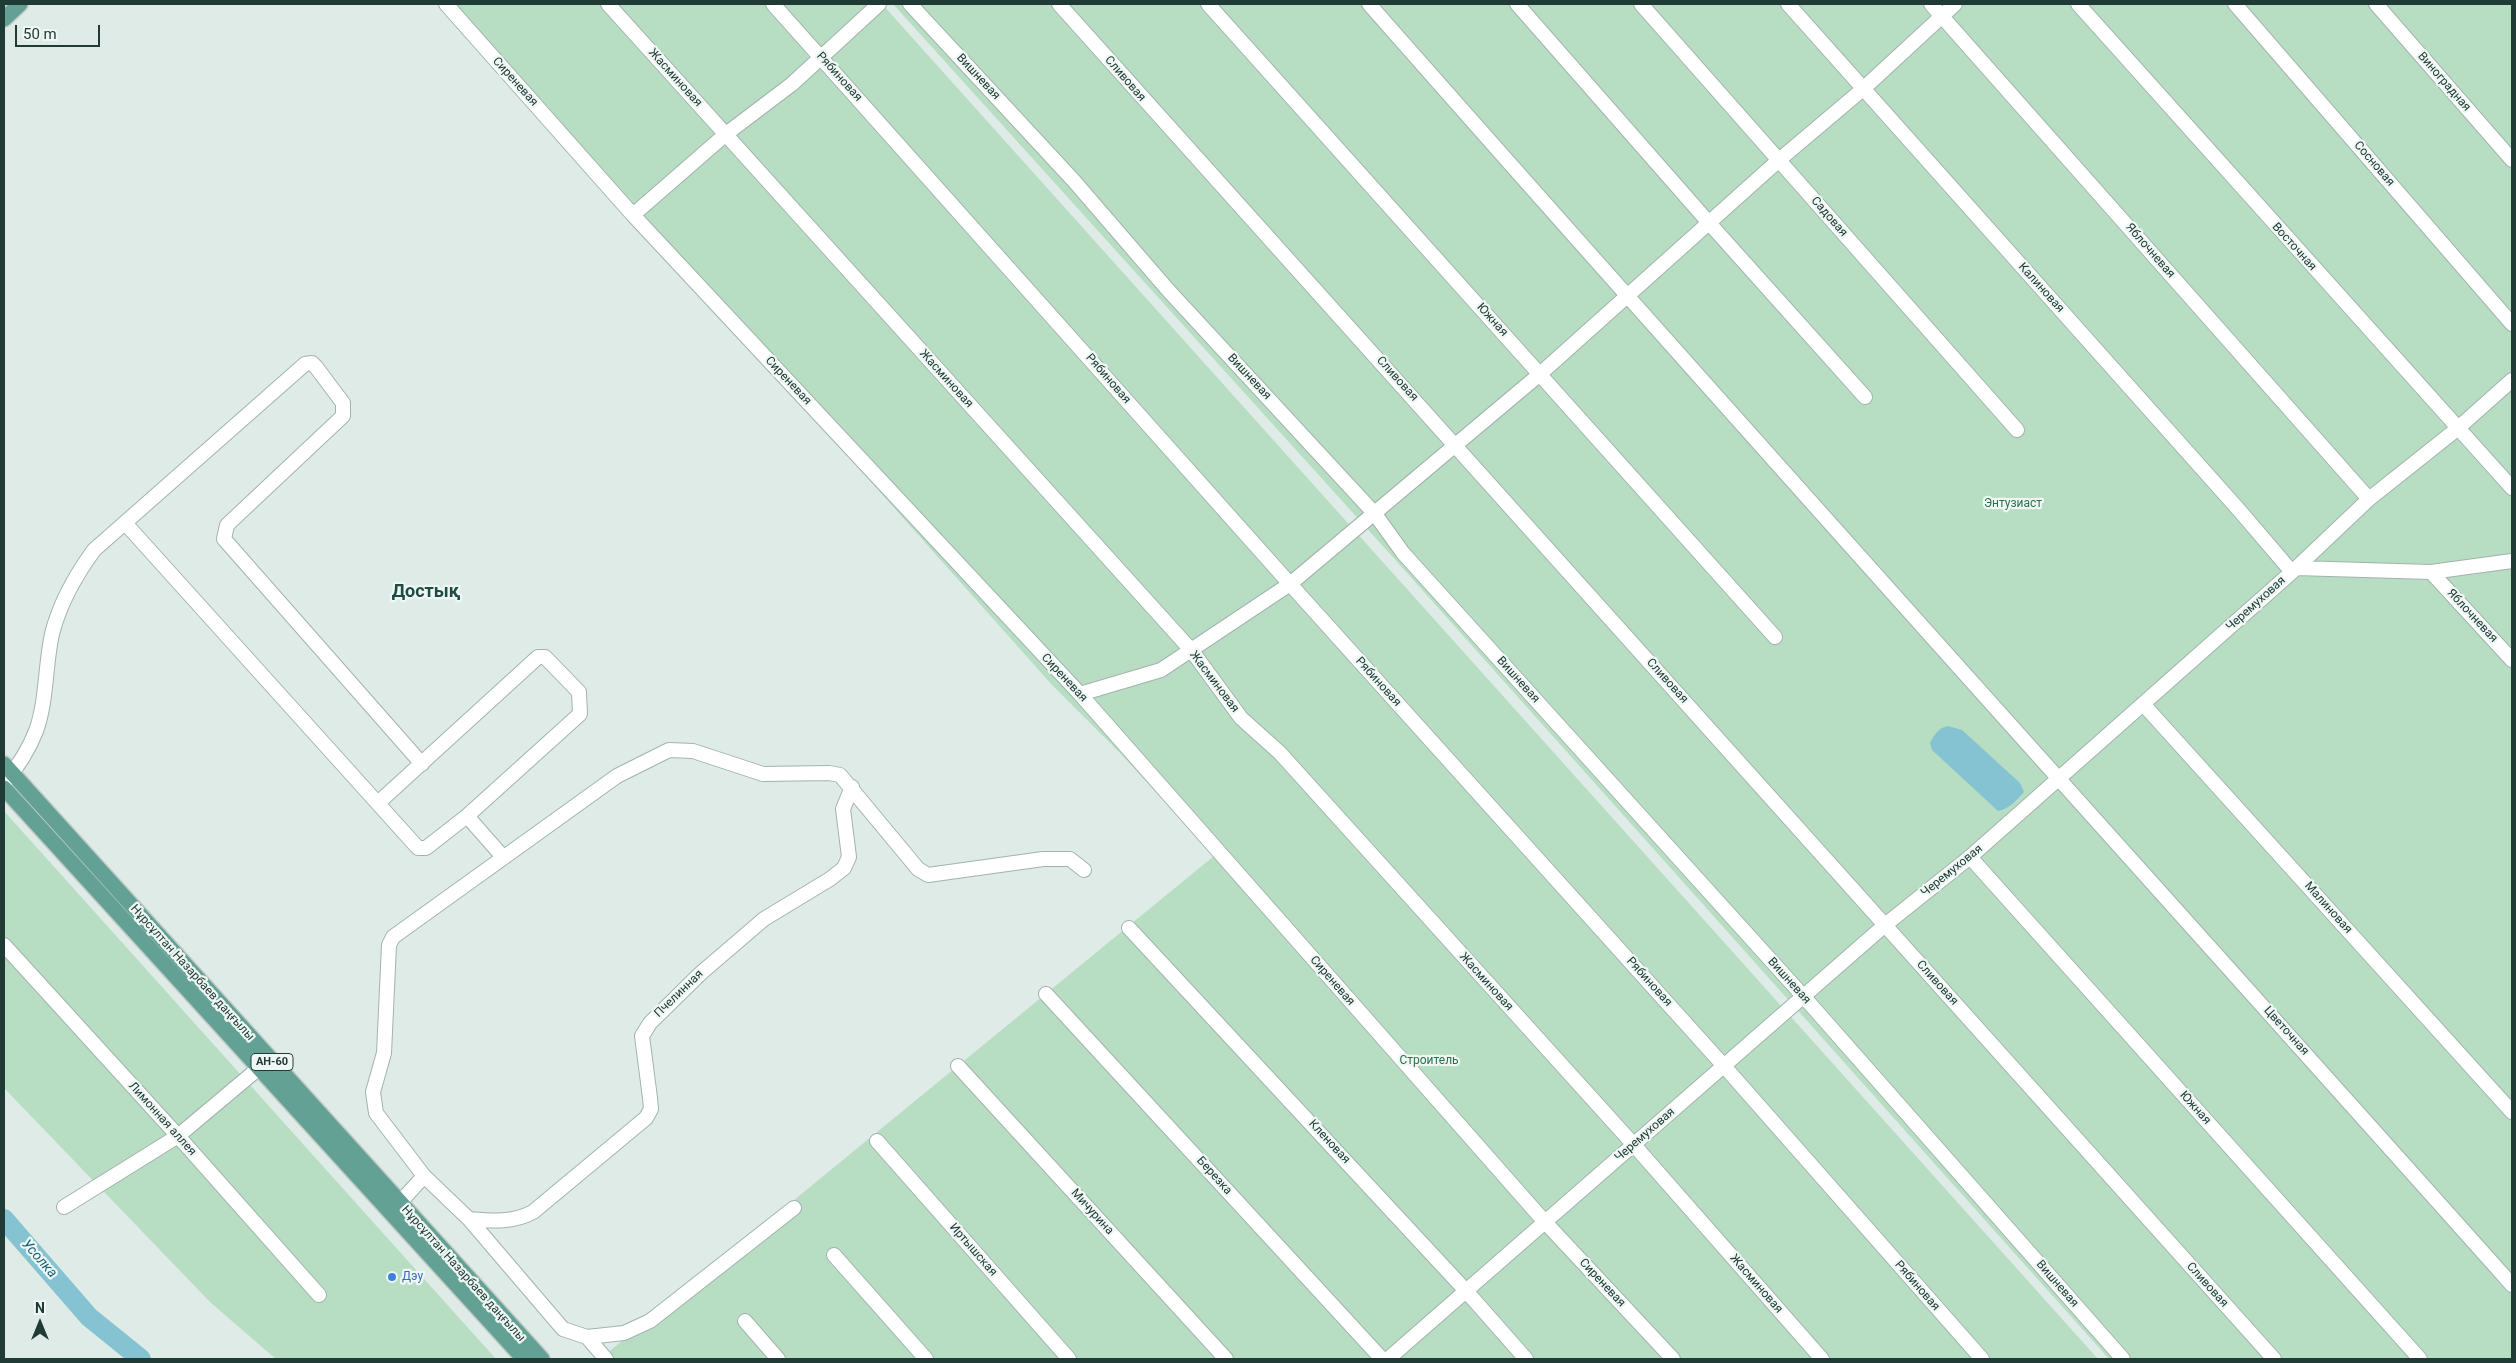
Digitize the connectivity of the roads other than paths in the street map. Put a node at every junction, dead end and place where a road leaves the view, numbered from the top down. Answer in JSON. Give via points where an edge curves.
{"nodes":[{"id":1,"x":20,"y":4,"type":"edge"},
{"id":2,"x":446,"y":4,"type":"edge"},
{"id":3,"x":608,"y":4,"type":"edge"},
{"id":4,"x":773,"y":4,"type":"edge"},
{"id":5,"x":879,"y":4,"type":"edge"},
{"id":6,"x":910,"y":4,"type":"edge"},
{"id":7,"x":1059,"y":4,"type":"edge"},
{"id":8,"x":1208,"y":4,"type":"edge"},
{"id":9,"x":1369,"y":4,"type":"edge"},
{"id":10,"x":1517,"y":4,"type":"edge"},
{"id":11,"x":1640,"y":4,"type":"edge"},
{"id":12,"x":1788,"y":4,"type":"edge"},
{"id":13,"x":1931,"y":4,"type":"edge"},
{"id":14,"x":1954,"y":4,"type":"edge"},
{"id":15,"x":2078,"y":4,"type":"edge"},
{"id":16,"x":2235,"y":4,"type":"edge"},
{"id":17,"x":2376,"y":4,"type":"edge"},
{"id":18,"x":1941,"y":15,"type":"junction"},
{"id":19,"x":4,"y":19,"type":"edge"},
{"id":20,"x":822,"y":58,"type":"junction"},
{"id":21,"x":1863,"y":89,"type":"junction"},
{"id":22,"x":726,"y":134,"type":"junction"},
{"id":23,"x":1779,"y":160,"type":"junction"},
{"id":24,"x":2512,"y":160,"type":"edge"},
{"id":25,"x":632,"y":215,"type":"junction"},
{"id":26,"x":1710,"y":224,"type":"junction"},
{"id":27,"x":1626,"y":297,"type":"junction"},
{"id":28,"x":2512,"y":324,"type":"edge"},
{"id":29,"x":1540,"y":374,"type":"junction"},
{"id":30,"x":2512,"y":380,"type":"edge"},
{"id":31,"x":1865,"y":397,"type":"dead end"},
{"id":32,"x":2458,"y":429,"type":"junction"},
{"id":33,"x":2017,"y":430,"type":"dead end"},
{"id":34,"x":1457,"y":445,"type":"junction"},
{"id":35,"x":2512,"y":488,"type":"edge"},
{"id":36,"x":2369,"y":499,"type":"junction"},
{"id":37,"x":1375,"y":514,"type":"junction"},
{"id":38,"x":124,"y":523,"type":"junction"},
{"id":39,"x":2512,"y":561,"type":"edge"},
{"id":40,"x":2294,"y":570,"type":"junction"},
{"id":41,"x":2431,"y":572,"type":"junction"},
{"id":42,"x":1290,"y":584,"type":"junction"},
{"id":43,"x":1775,"y":637,"type":"dead end"},
{"id":44,"x":1192,"y":651,"type":"junction"},
{"id":45,"x":2512,"y":660,"type":"edge"},
{"id":46,"x":1080,"y":694,"type":"junction"},
{"id":47,"x":2143,"y":704,"type":"junction"},
{"id":48,"x":422,"y":764,"type":"junction"},
{"id":49,"x":7,"y":774,"type":"edge"},
{"id":50,"x":2059,"y":777,"type":"junction"},
{"id":51,"x":852,"y":787,"type":"junction"},
{"id":52,"x":4,"y":788,"type":"edge"},
{"id":53,"x":378,"y":803,"type":"junction"},
{"id":54,"x":467,"y":816,"type":"junction"},
{"id":55,"x":1970,"y":857,"type":"junction"},
{"id":56,"x":503,"y":858,"type":"junction"},
{"id":57,"x":1084,"y":870,"type":"dead end"},
{"id":58,"x":1885,"y":925,"type":"junction"},
{"id":59,"x":1129,"y":928,"type":"dead end"},
{"id":60,"x":4,"y":945,"type":"edge"},
{"id":61,"x":1046,"y":994,"type":"dead end"},
{"id":62,"x":1804,"y":997,"type":"junction"},
{"id":63,"x":958,"y":1066,"type":"dead end"},
{"id":64,"x":1724,"y":1066,"type":"junction"},
{"id":65,"x":259,"y":1068,"type":"junction"},
{"id":66,"x":2512,"y":1112,"type":"edge"},
{"id":67,"x":178,"y":1136,"type":"junction"},
{"id":68,"x":877,"y":1141,"type":"dead end"},
{"id":69,"x":1634,"y":1145,"type":"junction"},
{"id":70,"x":424,"y":1176,"type":"junction"},
{"id":71,"x":64,"y":1207,"type":"dead end"},
{"id":72,"x":395,"y":1208,"type":"junction"},
{"id":73,"x":794,"y":1208,"type":"dead end"},
{"id":74,"x":469,"y":1219,"type":"junction"},
{"id":75,"x":1544,"y":1221,"type":"junction"},
{"id":76,"x":834,"y":1255,"type":"dead end"},
{"id":77,"x":2512,"y":1285,"type":"edge"},
{"id":78,"x":1468,"y":1292,"type":"junction"},
{"id":79,"x":319,"y":1295,"type":"dead end"},
{"id":80,"x":745,"y":1321,"type":"dead end"},
{"id":81,"x":587,"y":1337,"type":"junction"},
{"id":82,"x":524,"y":1359,"type":"edge"},
{"id":83,"x":542,"y":1359,"type":"edge"},
{"id":84,"x":606,"y":1359,"type":"edge"},
{"id":85,"x":778,"y":1359,"type":"edge"},
{"id":86,"x":926,"y":1359,"type":"edge"},
{"id":87,"x":1069,"y":1359,"type":"edge"},
{"id":88,"x":1226,"y":1359,"type":"edge"},
{"id":89,"x":1382,"y":1359,"type":"edge"},
{"id":90,"x":1388,"y":1359,"type":"edge"},
{"id":91,"x":1526,"y":1359,"type":"edge"},
{"id":92,"x":1673,"y":1359,"type":"edge"},
{"id":93,"x":1822,"y":1359,"type":"edge"},
{"id":94,"x":1982,"y":1359,"type":"edge"},
{"id":95,"x":2123,"y":1359,"type":"edge"},
{"id":96,"x":2274,"y":1359,"type":"edge"},
{"id":97,"x":2420,"y":1359,"type":"edge"}],
"edges":[{"from":1,"to":19,"type":"main road"},
{"from":2,"to":25,"type":"street","name":"Сиреневая"},
{"from":3,"to":22,"type":"street","name":"Жасминовая"},
{"from":4,"to":20,"type":"street","name":"Рябиновая"},
{"from":5,"to":20,"type":"street"},
{"from":6,"to":37,"type":"street","name":"Вишневая"},
{"from":7,"to":34,"type":"street","name":"Сливовая"},
{"from":8,"to":29,"type":"street","name":"Южная"},
{"from":9,"to":27,"type":"street","name":"Цветочная"},
{"from":10,"to":26,"type":"street"},
{"from":11,"to":23,"type":"street","name":"Садовая"},
{"from":12,"to":21,"type":"street","name":"Калиновая"},
{"from":13,"to":18,"type":"street","name":"Яблочневая"},
{"from":14,"to":18,"type":"street"},
{"from":15,"to":32,"type":"street","name":"Восточная"},
{"from":16,"to":28,"type":"street","name":"Сосновая"},
{"from":17,"to":24,"type":"street","name":"Виноградная"},
{"from":18,"to":21,"type":"street"},
{"from":18,"to":36,"type":"street","name":"Яблочневая"},
{"from":20,"to":22,"type":"street"},
{"from":20,"to":42,"type":"street","name":"Рябиновая"},
{"from":21,"to":23,"type":"street"},
{"from":21,"to":40,"type":"street","name":"Калиновая"},
{"from":22,"to":25,"type":"street"},
{"from":22,"to":44,"type":"street","name":"Жасминовая"},
{"from":23,"to":26,"type":"street"},
{"from":23,"to":33,"type":"street","name":"Садовая"},
{"from":25,"to":46,"type":"street","name":"Сиреневая"},
{"from":26,"to":27,"type":"street"},
{"from":26,"to":31,"type":"street"},
{"from":27,"to":29,"type":"street"},
{"from":27,"to":50,"type":"street","name":"Цветочная"},
{"from":29,"to":34,"type":"street"},
{"from":29,"to":43,"type":"street","name":"Южная"},
{"from":30,"to":32,"type":"street","name":"Черемуховая"},
{"from":32,"to":35,"type":"street","name":"Восточная"},
{"from":32,"to":36,"type":"street","name":"Черемуховая"},
{"from":34,"to":37,"type":"street"},
{"from":34,"to":58,"type":"street","name":"Сливовая"},
{"from":36,"to":40,"type":"street","name":"Черемуховая"},
{"from":37,"to":42,"type":"street"},
{"from":37,"to":62,"type":"street","name":"Вишневая","via":[[1403,554]]},
{"from":38,"to":48,"type":"street","via":[[306,364],[312,363],[343,403],[343,416],[227,525],[224,539]]},
{"from":38,"to":49,"type":"street","via":[[94,550],[63,598],[52,634],[36,731]]},
{"from":38,"to":53,"type":"street"},
{"from":39,"to":41,"type":"street"},
{"from":40,"to":41,"type":"street"},
{"from":40,"to":47,"type":"street","name":"Черемуховая"},
{"from":41,"to":45,"type":"street","name":"Яблочневая"},
{"from":42,"to":44,"type":"street"},
{"from":42,"to":64,"type":"street","name":"Рябиновая"},
{"from":44,"to":46,"type":"street","via":[[1161,670]]},
{"from":44,"to":69,"type":"street","name":"Жасминовая","via":[[1241,718],[1280,753]]},
{"from":46,"to":75,"type":"street","name":"Сиреневая"},
{"from":47,"to":50,"type":"street","name":"Черемуховая"},
{"from":47,"to":66,"type":"street","name":"Малиновая"},
{"from":48,"to":53,"type":"street"},
{"from":48,"to":54,"type":"street","via":[[538,656],[545,657],[579,692],[580,714]]},
{"from":49,"to":72,"type":"main road","name":"Нұрсұлтан Назарбаев даңғылы","number":"АН-60"},
{"from":50,"to":55,"type":"street","name":"Черемуховая"},
{"from":50,"to":77,"type":"street","name":"Цветочная"},
{"from":51,"to":56,"type":"street","via":[[840,775],[829,772],[764,774],[693,751],[669,750],[616,776]]},
{"from":51,"to":57,"type":"street","via":[[918,869],[928,875],[1043,859],[1070,859]]},
{"from":51,"to":74,"type":"street","name":"Пчелинная","via":[[843,809],[849,857],[844,868],[764,919],[701,973],[650,1023],[642,1036],[651,1109],[646,1118],[533,1212],[506,1221]]},
{"from":52,"to":65,"type":"main road","name":"Нұрсұлтан Назарбаев даңғылы"},
{"from":53,"to":54,"type":"street","via":[[422,849]]},
{"from":54,"to":56,"type":"street"},
{"from":55,"to":58,"type":"street","name":"Черемуховая"},
{"from":55,"to":97,"type":"street","name":"Южная"},
{"from":56,"to":70,"type":"street","via":[[393,937],[390,945],[384,1053],[373,1102],[376,1113]]},
{"from":58,"to":62,"type":"street","name":"Черемуховая"},
{"from":58,"to":96,"type":"street","name":"Сливовая"},
{"from":59,"to":78,"type":"street","name":"Кленовая"},
{"from":60,"to":67,"type":"street","name":"Лимонная аллея"},
{"from":61,"to":89,"type":"street","name":"Березка"},
{"from":62,"to":64,"type":"street","name":"Черемуховая"},
{"from":62,"to":95,"type":"street","name":"Вишневая"},
{"from":63,"to":88,"type":"street","name":"Мичурина"},
{"from":64,"to":69,"type":"street","name":"Черемуховая"},
{"from":64,"to":94,"type":"street","name":"Рябиновая"},
{"from":65,"to":67,"type":"street"},
{"from":65,"to":72,"type":"main road","name":"Нұрсұлтан Назарбаев даңғылы"},
{"from":67,"to":71,"type":"street"},
{"from":67,"to":79,"type":"street","name":"Лимонная аллея"},
{"from":68,"to":87,"type":"street","name":"Иртышская"},
{"from":69,"to":75,"type":"street","name":"Черемуховая"},
{"from":69,"to":93,"type":"street","name":"Жасминовая"},
{"from":70,"to":72,"type":"street"},
{"from":70,"to":74,"type":"street"},
{"from":72,"to":82,"type":"main road","name":"Нұрсұлтан Назарбаев даңғылы"},
{"from":72,"to":83,"type":"main road","name":"Нұрсұлтан Назарбаев даңғылы","number":"АН-60"},
{"from":73,"to":81,"type":"street","via":[[650,1321],[624,1333]]},
{"from":74,"to":81,"type":"street","via":[[563,1329]]},
{"from":75,"to":78,"type":"street","name":"Черемуховая"},
{"from":75,"to":92,"type":"street","name":"Сиреневая"},
{"from":76,"to":86,"type":"street"},
{"from":78,"to":90,"type":"street","name":"Черемуховая"},
{"from":78,"to":91,"type":"street","name":"Кленовая"},
{"from":80,"to":85,"type":"street"},
{"from":81,"to":84,"type":"street"}]}
